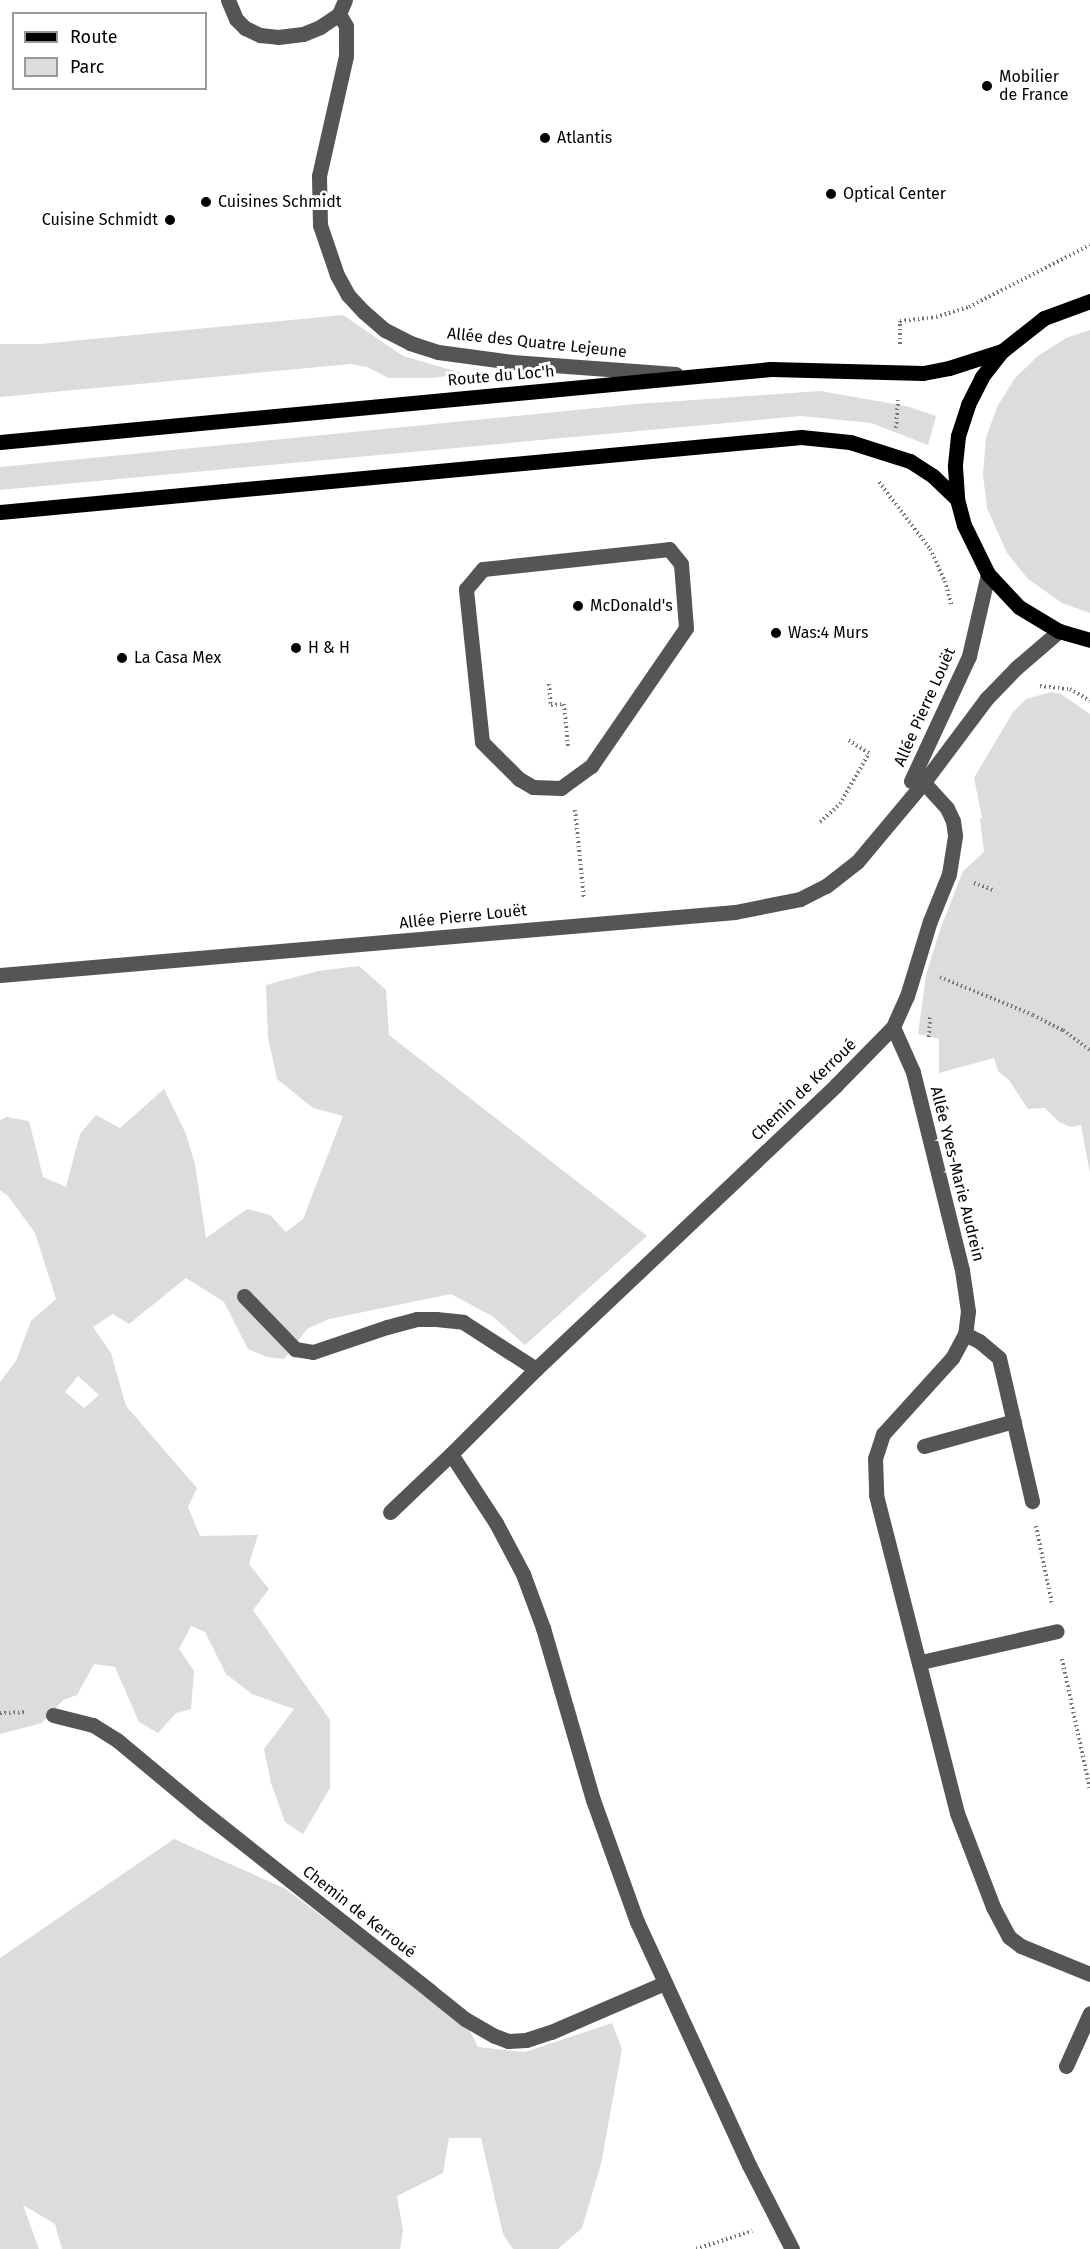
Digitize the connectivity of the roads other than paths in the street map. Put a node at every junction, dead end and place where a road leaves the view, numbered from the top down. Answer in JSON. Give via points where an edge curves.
{"nodes":[{"id":1,"x":228,"y":0,"type":"edge"},
{"id":2,"x":342,"y":7,"type":"edge"},
{"id":3,"x":1089,"y":300,"type":"edge"},
{"id":4,"x":1002,"y":351,"type":"junction"},
{"id":5,"x":709,"y":376,"type":"junction"},
{"id":6,"x":0,"y":442,"type":"edge"},
{"id":7,"x":957,"y":499,"type":"junction"},
{"id":8,"x":0,"y":512,"type":"edge"},
{"id":9,"x":988,"y":574,"type":"junction"},
{"id":10,"x":1059,"y":631,"type":"junction"},
{"id":11,"x":1083,"y":639,"type":"edge"},
{"id":12,"x":1090,"y":651,"type":"edge"},
{"id":13,"x":920,"y":777,"type":"junction"},
{"id":14,"x":549,"y":789,"type":"joint"},
{"id":15,"x":0,"y":975,"type":"edge"},
{"id":16,"x":893,"y":1027,"type":"junction"},
{"id":17,"x":244,"y":1296,"type":"dead end"},
{"id":18,"x":965,"y":1334,"type":"junction"},
{"id":19,"x":536,"y":1369,"type":"junction"},
{"id":20,"x":1014,"y":1421,"type":"junction"},
{"id":21,"x":924,"y":1446,"type":"dead end"},
{"id":22,"x":451,"y":1454,"type":"junction"},
{"id":23,"x":1032,"y":1501,"type":"dead end"},
{"id":24,"x":390,"y":1512,"type":"dead end"},
{"id":25,"x":1057,"y":1631,"type":"dead end"},
{"id":26,"x":921,"y":1662,"type":"junction"},
{"id":27,"x":53,"y":1715,"type":"dead end"},
{"id":28,"x":1090,"y":1974,"type":"edge"},
{"id":29,"x":665,"y":1983,"type":"junction"},
{"id":30,"x":1090,"y":2013,"type":"edge"},
{"id":31,"x":1066,"y":2066,"type":"dead end"},
{"id":32,"x":792,"y":2249,"type":"edge"}],
"edges":[{"from":1,"to":2,"type":"street","via":[[245,28],[278,37],[320,27]]},
{"from":2,"to":5,"type":"street","name":"Allée des Quatre Lejeune","via":[[346,56],[319,176],[319,217],[337,275],[364,312],[410,343],[438,352],[512,362]]},
{"from":3,"to":4,"type":"main road","via":[[1044,318]]},
{"from":4,"to":5,"type":"main road","name":"Route du Loc'h","via":[[923,373],[794,369]]},
{"from":4,"to":7,"type":"main road","via":[[982,377],[958,436],[954,467]]},
{"from":5,"to":6,"type":"main road","name":"Route du Loc'h"},
{"from":7,"to":8,"type":"main road","via":[[910,461],[850,442],[801,437]]},
{"from":7,"to":9,"type":"main road","via":[[974,550]]},
{"from":9,"to":10,"type":"main road","via":[[1019,607]]},
{"from":9,"to":13,"type":"street","name":"Allée Pierre Louët","via":[[969,656]]},
{"from":10,"to":11,"type":"main road"},
{"from":10,"to":13,"type":"street","name":"Allée Pierre Louët","via":[[986,699]]},
{"from":11,"to":12,"type":"main road"},
{"from":13,"to":15,"type":"street","name":"Allée Pierre Louët","via":[[896,817],[842,876],[800,899],[774,906]]},
{"from":13,"to":16,"type":"street","name":"Chemin de Kerroué","via":[[937,794],[953,820],[953,854],[907,996]]},
{"from":14,"to":14,"type":"street","via":[[561,788],[591,766],[686,628],[681,564],[669,549],[483,569],[466,589],[482,742],[519,779],[533,787]]},
{"from":16,"to":18,"type":"street","name":"Allée Yves-Marie Audrein","via":[[913,1072],[962,1270],[968,1311]]},
{"from":16,"to":19,"type":"street","name":"Chemin de Kerroué"},
{"from":17,"to":19,"type":"street","via":[[295,1349],[313,1352],[387,1327],[417,1319],[436,1319],[463,1322]]},
{"from":18,"to":20,"type":"street","via":[[999,1358]]},
{"from":18,"to":26,"type":"street","name":"Allée Yves-Marie Audrein","via":[[952,1358],[892,1421],[875,1458],[876,1495]]},
{"from":19,"to":22,"type":"street","name":"Chemin de Kerroué"},
{"from":20,"to":21,"type":"street"},
{"from":20,"to":23,"type":"street"},
{"from":22,"to":24,"type":"street","name":"Chemin de Kerroué"},
{"from":22,"to":29,"type":"street","via":[[507,1542],[534,1600],[593,1800],[637,1922]]},
{"from":25,"to":26,"type":"street"},
{"from":26,"to":28,"type":"street","name":"Allée Yves-Marie Audrein","via":[[957,1813],[1002,1925],[1020,1946]]},
{"from":27,"to":29,"type":"street","name":"Chemin de Kerroué","via":[[93,1725],[117,1740],[465,2019],[495,2036],[508,2041],[526,2040]]},
{"from":29,"to":32,"type":"street"},
{"from":30,"to":31,"type":"street"}]}
